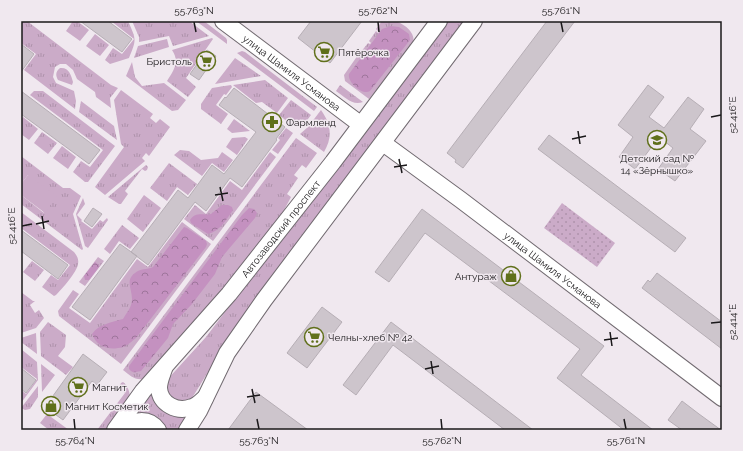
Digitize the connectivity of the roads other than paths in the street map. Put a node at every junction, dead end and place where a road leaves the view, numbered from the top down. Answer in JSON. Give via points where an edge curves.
{"nodes":[{"id":1,"x":223,"y":21,"type":"edge"},
{"id":2,"x":439,"y":21,"type":"edge"},
{"id":3,"x":474,"y":21,"type":"edge"},
{"id":4,"x":360,"y":124,"type":"junction"},
{"id":5,"x":383,"y":143,"type":"junction"},
{"id":6,"x":165,"y":366,"type":"junction"},
{"id":7,"x":205,"y":398,"type":"junction"},
{"id":8,"x":722,"y":398,"type":"edge"},
{"id":9,"x":116,"y":430,"type":"edge"},
{"id":10,"x":158,"y":430,"type":"edge"},
{"id":11,"x":186,"y":430,"type":"edge"}],
"edges":[{"from":1,"to":4,"type":"street","name":"улица Шамиля Усманова"},
{"from":2,"to":4,"type":"street","name":"Автозаводский проспект"},
{"from":3,"to":5,"type":"street"},
{"from":4,"to":6,"type":"street","name":"Автозаводский проспект","via":[[229,294]]},
{"from":5,"to":7,"type":"street","via":[[264,300],[227,354]]},
{"from":5,"to":8,"type":"street","name":"улица Шамиля Усманова"},
{"from":6,"to":7,"type":"street","via":[[159,385],[160,393],[169,405],[177,409],[186,409],[194,407]]},
{"from":6,"to":9,"type":"street","name":"Автозаводский проспект","via":[[143,391]]},
{"from":7,"to":11,"type":"street"},
{"from":9,"to":10,"type":"street","via":[[127,423],[144,421]]}]}
